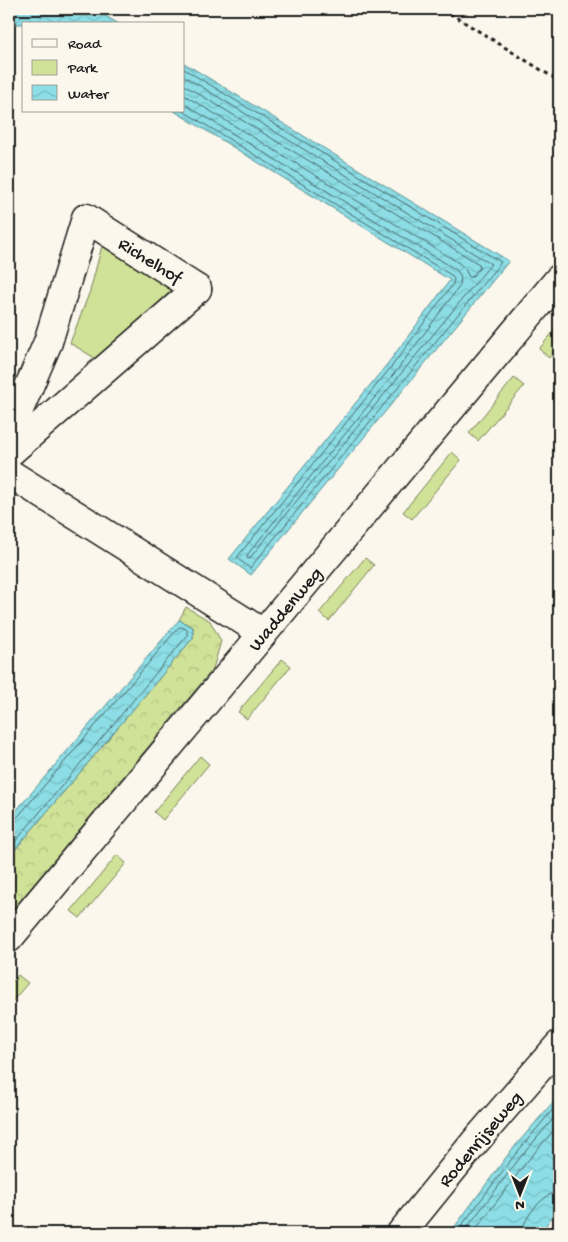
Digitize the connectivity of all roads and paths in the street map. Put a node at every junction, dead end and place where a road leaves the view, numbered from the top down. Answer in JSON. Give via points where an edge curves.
{"nodes":[{"id":1,"x":443,"y":9,"type":"edge"},
{"id":2,"x":559,"y":81,"type":"edge"},
{"id":3,"x":559,"y":279,"type":"edge"},
{"id":4,"x":9,"y":433,"type":"edge"},
{"id":5,"x":9,"y":453,"type":"edge"},
{"id":6,"x":9,"y":473,"type":"edge"},
{"id":7,"x":263,"y":633,"type":"junction"},
{"id":8,"x":9,"y":938,"type":"edge"},
{"id":9,"x":559,"y":1045,"type":"edge"},
{"id":10,"x":401,"y":1233,"type":"edge"}],
"edges":[{"from":1,"to":2,"type":"path"},
{"from":3,"to":7,"type":"street","name":"Waddenweg"},
{"from":4,"to":5,"type":"street","name":"Richelhof","via":[[48,342],[86,218],[197,289]]},
{"from":6,"to":7,"type":"street"},
{"from":7,"to":8,"type":"street","name":"Waddenweg"},
{"from":9,"to":10,"type":"street","name":"Rodenrijseweg"}]}
